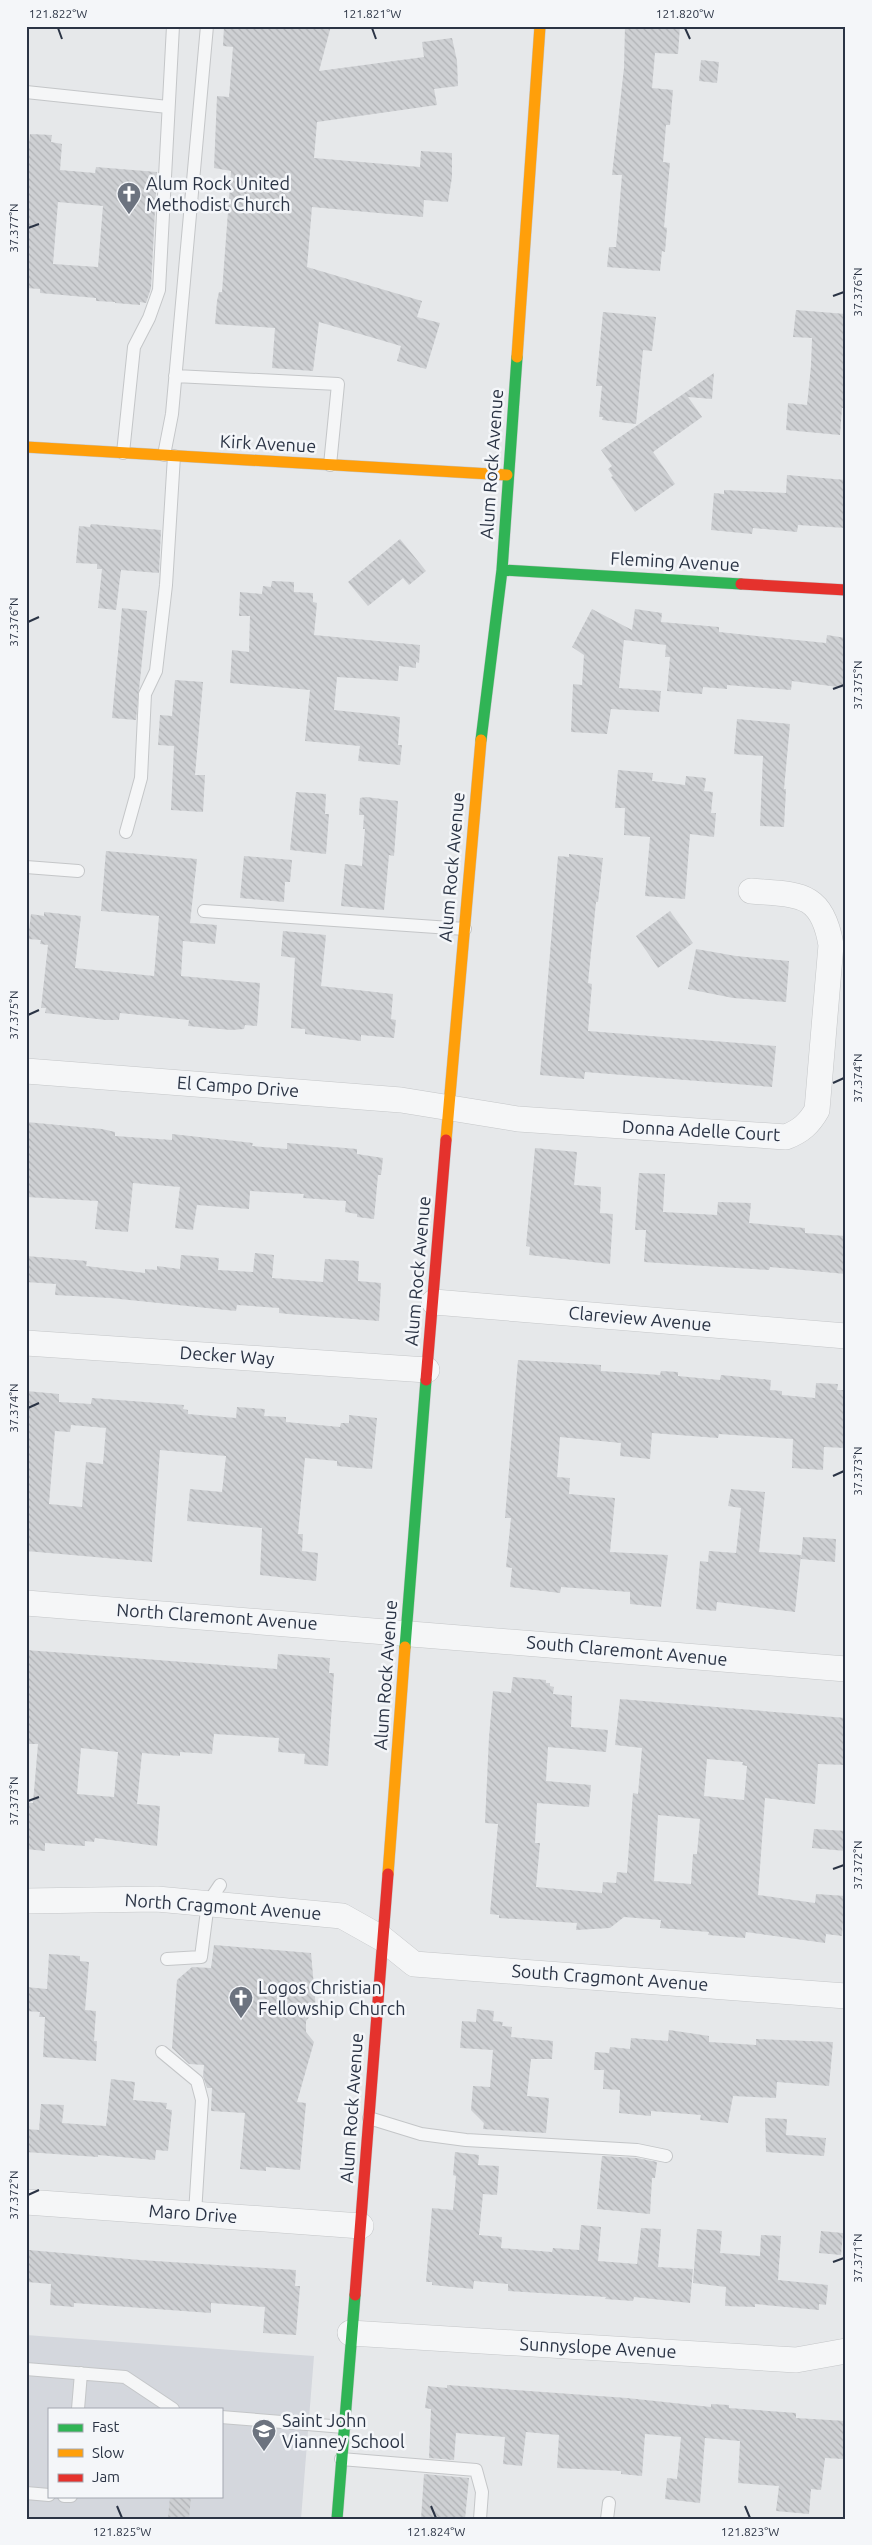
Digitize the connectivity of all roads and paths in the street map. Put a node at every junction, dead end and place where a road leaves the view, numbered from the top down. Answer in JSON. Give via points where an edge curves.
{"nodes":[{"id":1,"x":166,"y":26,"type":"edge"},
{"id":2,"x":172,"y":26,"type":"edge"},
{"id":3,"x":208,"y":26,"type":"edge"},
{"id":4,"x":540,"y":26,"type":"edge"},
{"id":5,"x":26,"y":92,"type":"edge"},
{"id":6,"x":168,"y":107,"type":"junction"},
{"id":7,"x":175,"y":376,"type":"junction"},
{"id":8,"x":26,"y":447,"type":"edge"},
{"id":9,"x":123,"y":453,"type":"junction"},
{"id":10,"x":169,"y":455,"type":"junction"},
{"id":11,"x":330,"y":465,"type":"junction"},
{"id":12,"x":507,"y":475,"type":"junction"},
{"id":13,"x":502,"y":570,"type":"junction"},
{"id":14,"x":846,"y":590,"type":"edge"},
{"id":15,"x":126,"y":832,"type":"dead end"},
{"id":16,"x":26,"y":867,"type":"edge"},
{"id":17,"x":78,"y":871,"type":"dead end"},
{"id":18,"x":751,"y":892,"type":"dead end"},
{"id":19,"x":204,"y":911,"type":"dead end"},
{"id":20,"x":464,"y":929,"type":"junction"},
{"id":21,"x":26,"y":1071,"type":"edge"},
{"id":22,"x":449,"y":1108,"type":"junction"},
{"id":23,"x":434,"y":1302,"type":"junction"},
{"id":24,"x":846,"y":1336,"type":"edge"},
{"id":25,"x":26,"y":1343,"type":"edge"},
{"id":26,"x":427,"y":1370,"type":"junction"},
{"id":27,"x":26,"y":1603,"type":"edge"},
{"id":28,"x":407,"y":1632,"type":"junction"},
{"id":29,"x":846,"y":1669,"type":"edge"},
{"id":30,"x":214,"y":1894,"type":"junction"},
{"id":31,"x":26,"y":1901,"type":"edge"},
{"id":32,"x":383,"y":1939,"type":"junction"},
{"id":33,"x":167,"y":1959,"type":"dead end"},
{"id":34,"x":846,"y":1996,"type":"edge"},
{"id":35,"x":162,"y":2052,"type":"dead end"},
{"id":36,"x":369,"y":2118,"type":"junction"},
{"id":37,"x":666,"y":2156,"type":"dead end"},
{"id":38,"x":26,"y":2202,"type":"edge"},
{"id":39,"x":195,"y":2214,"type":"junction"},
{"id":40,"x":361,"y":2226,"type":"junction"},
{"id":41,"x":350,"y":2333,"type":"junction"},
{"id":42,"x":846,"y":2351,"type":"edge"},
{"id":43,"x":26,"y":2369,"type":"edge"},
{"id":44,"x":81,"y":2374,"type":"junction"},
{"id":45,"x":78,"y":2408,"type":"edge"},
{"id":46,"x":172,"y":2408,"type":"edge"},
{"id":47,"x":222,"y":2417,"type":"edge"},
{"id":48,"x":344,"y":2427,"type":"junction"},
{"id":49,"x":341,"y":2459,"type":"junction"},
{"id":50,"x":26,"y":2493,"type":"edge"},
{"id":51,"x":48,"y":2495,"type":"edge"},
{"id":52,"x":609,"y":2503,"type":"dead end"},
{"id":53,"x":337,"y":2519,"type":"edge"},
{"id":54,"x":480,"y":2519,"type":"edge"},
{"id":55,"x":608,"y":2519,"type":"edge"}],
"edges":[{"from":1,"to":2,"type":"lane"},
{"from":2,"to":6,"type":"lane"},
{"from":3,"to":7,"type":"lane"},
{"from":4,"to":12,"type":"main road","name":"Alum Rock Avenue"},
{"from":5,"to":6,"type":"lane"},
{"from":6,"to":9,"type":"lane","via":[[159,290],[134,347]]},
{"from":7,"to":10,"type":"lane"},
{"from":7,"to":11,"type":"lane","via":[[338,384]]},
{"from":8,"to":9,"type":"main road","name":"Kirk Avenue"},
{"from":9,"to":10,"type":"main road","name":"Kirk Avenue"},
{"from":10,"to":11,"type":"main road","name":"Kirk Avenue"},
{"from":10,"to":15,"type":"lane","via":[[166,585],[156,671],[145,694],[141,778]]},
{"from":11,"to":12,"type":"main road","name":"Kirk Avenue"},
{"from":12,"to":13,"type":"main road","name":"Alum Rock Avenue"},
{"from":13,"to":14,"type":"main road","name":"Fleming Avenue"},
{"from":13,"to":20,"type":"main road","name":"Alum Rock Avenue","via":[[481,740]]},
{"from":16,"to":17,"type":"lane"},
{"from":18,"to":22,"type":"street","name":"Donna Adelle Court","via":[[794,894],[808,900],[821,911],[828,927],[831,945],[820,1096],[810,1122],[799,1132],[771,1138],[518,1119]]},
{"from":19,"to":20,"type":"lane"},
{"from":20,"to":22,"type":"main road","name":"Alum Rock Avenue"},
{"from":21,"to":22,"type":"street","name":"El Campo Drive","via":[[401,1100]]},
{"from":22,"to":23,"type":"main road","name":"Alum Rock Avenue"},
{"from":23,"to":24,"type":"street","name":"Clareview Avenue"},
{"from":23,"to":26,"type":"main road","name":"Alum Rock Avenue"},
{"from":25,"to":26,"type":"street","name":"Decker Way"},
{"from":26,"to":28,"type":"main road","name":"Alum Rock Avenue"},
{"from":27,"to":28,"type":"street","name":"North Claremont Avenue"},
{"from":28,"to":29,"type":"street","name":"South Claremont Avenue"},
{"from":28,"to":32,"type":"main road","name":"Alum Rock Avenue"},
{"from":30,"to":31,"type":"street","name":"North Cragmont Avenue","via":[[158,1899]]},
{"from":30,"to":32,"type":"street","name":"North Cragmont Avenue","via":[[342,1916]]},
{"from":30,"to":33,"type":"lane","via":[[201,1957]]},
{"from":32,"to":34,"type":"street","name":"South Cragmont Avenue","via":[[414,1964]]},
{"from":32,"to":36,"type":"main road","name":"Alum Rock Avenue"},
{"from":35,"to":39,"type":"lane","via":[[197,2081],[202,2100]]},
{"from":36,"to":37,"type":"lane","via":[[421,2134],[466,2140],[637,2150]]},
{"from":36,"to":40,"type":"main road","name":"Alum Rock Avenue"},
{"from":38,"to":39,"type":"street","name":"Maro Drive"},
{"from":39,"to":40,"type":"street","name":"Maro Drive"},
{"from":40,"to":41,"type":"main road","name":"Alum Rock Avenue"},
{"from":41,"to":42,"type":"street","name":"Sunnyslope Avenue","via":[[796,2360]]},
{"from":41,"to":48,"type":"main road","name":"Alum Rock Avenue"},
{"from":43,"to":44,"type":"lane"},
{"from":44,"to":45,"type":"lane"},
{"from":44,"to":46,"type":"lane","via":[[125,2377]]},
{"from":47,"to":48,"type":"lane"},
{"from":48,"to":49,"type":"main road","name":"Alum Rock Avenue"},
{"from":49,"to":53,"type":"main road","name":"Alum Rock Avenue"},
{"from":49,"to":54,"type":"lane","via":[[476,2470],[482,2492]]},
{"from":50,"to":51,"type":"lane"},
{"from":52,"to":55,"type":"lane"}]}
